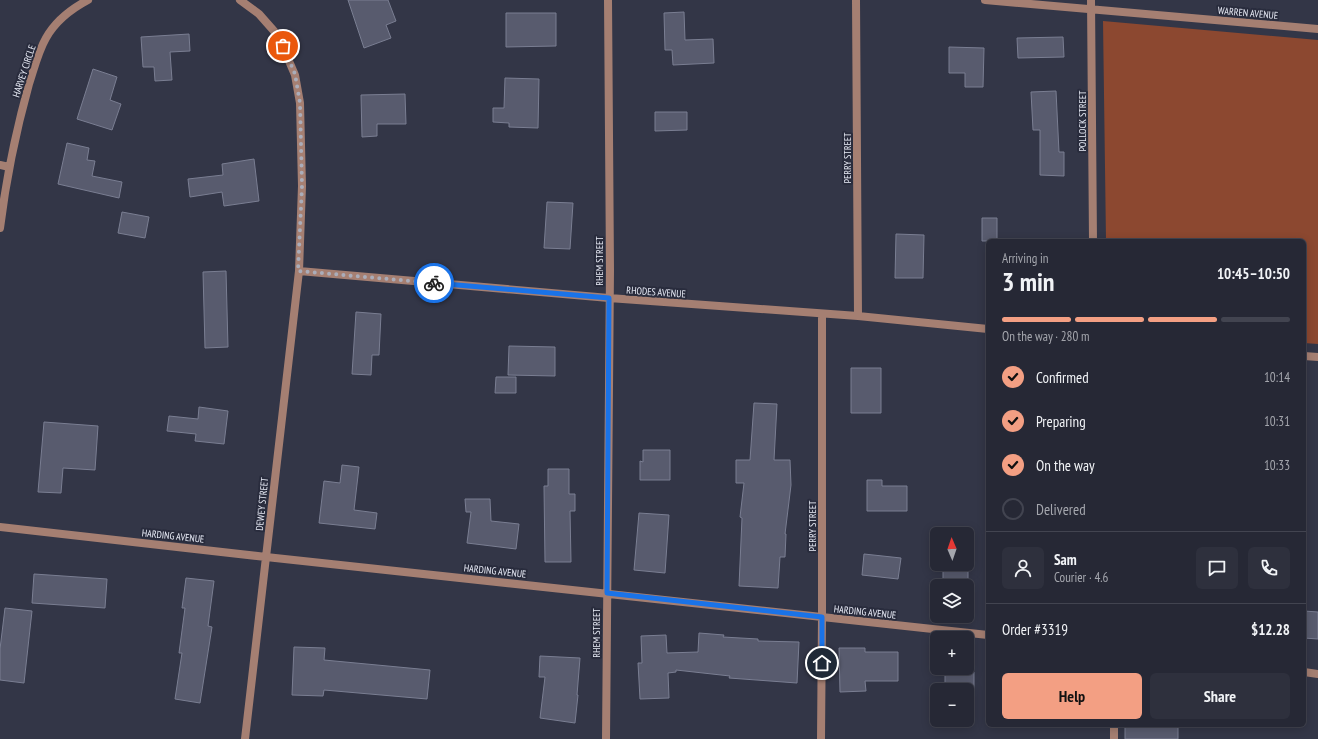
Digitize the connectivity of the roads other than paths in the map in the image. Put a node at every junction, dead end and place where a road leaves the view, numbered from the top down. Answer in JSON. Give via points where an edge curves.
{"nodes":[{"id":1,"x":88,"y":0,"type":"edge"},
{"id":2,"x":240,"y":0,"type":"edge"},
{"id":3,"x":608,"y":0,"type":"edge"},
{"id":4,"x":856,"y":0,"type":"edge"},
{"id":5,"x":985,"y":0,"type":"edge"},
{"id":6,"x":1091,"y":0,"type":"edge"},
{"id":7,"x":1091,"y":9,"type":"junction"},
{"id":8,"x":1318,"y":29,"type":"edge"},
{"id":9,"x":0,"y":165,"type":"edge"},
{"id":10,"x":9,"y":167,"type":"junction"},
{"id":11,"x":0,"y":228,"type":"edge"},
{"id":12,"x":1093,"y":239,"type":"edge"},
{"id":13,"x":298,"y":271,"type":"junction"},
{"id":14,"x":609,"y":298,"type":"junction"},
{"id":15,"x":822,"y":314,"type":"junction"},
{"id":16,"x":858,"y":316,"type":"junction"},
{"id":17,"x":986,"y":329,"type":"edge"},
{"id":18,"x":1306,"y":356,"type":"edge"},
{"id":19,"x":1318,"y":357,"type":"edge"},
{"id":20,"x":0,"y":527,"type":"edge"},
{"id":21,"x":266,"y":557,"type":"junction"},
{"id":22,"x":607,"y":593,"type":"junction"},
{"id":23,"x":822,"y":617,"type":"junction"},
{"id":24,"x":986,"y":635,"type":"edge"},
{"id":25,"x":1306,"y":672,"type":"edge"},
{"id":26,"x":1318,"y":674,"type":"edge"},
{"id":27,"x":1114,"y":727,"type":"edge"},
{"id":28,"x":245,"y":739,"type":"edge"},
{"id":29,"x":606,"y":739,"type":"edge"},
{"id":30,"x":821,"y":739,"type":"edge"},
{"id":31,"x":1114,"y":739,"type":"edge"}],
"edges":[{"from":1,"to":10,"type":"street","name":"HARVEY CIRCLE","via":[[58,22],[46,39],[24,101]]},
{"from":2,"to":13,"type":"street","via":[[259,14],[274,31],[295,74],[300,103],[302,179]]},
{"from":3,"to":14,"type":"street","name":"RHEM STREET"},
{"from":4,"to":16,"type":"street","name":"PERRY STREET"},
{"from":5,"to":7,"type":"street","name":"WARREN AVENUE"},
{"from":6,"to":7,"type":"street","name":"POLLOCK STREET"},
{"from":7,"to":8,"type":"street","name":"WARREN AVENUE"},
{"from":7,"to":12,"type":"street","name":"POLLOCK STREET"},
{"from":9,"to":10,"type":"street"},
{"from":10,"to":11,"type":"street","name":"HARVEY CIRCLE"},
{"from":13,"to":14,"type":"street","name":"RHODES AVENUE"},
{"from":13,"to":21,"type":"street","name":"DEWEY STREET"},
{"from":14,"to":15,"type":"street","name":"RHODES AVENUE"},
{"from":14,"to":22,"type":"street","name":"RHEM STREET"},
{"from":15,"to":16,"type":"street","name":"RHODES AVENUE"},
{"from":15,"to":23,"type":"street","name":"PERRY STREET"},
{"from":16,"to":17,"type":"street","name":"RHODES AVENUE"},
{"from":18,"to":19,"type":"street"},
{"from":20,"to":21,"type":"street","name":"HARDING AVENUE"},
{"from":21,"to":22,"type":"street","name":"HARDING AVENUE"},
{"from":21,"to":28,"type":"street","name":"DEWEY STREET"},
{"from":22,"to":23,"type":"street","name":"HARDING AVENUE"},
{"from":22,"to":29,"type":"street","name":"RHEM STREET"},
{"from":23,"to":24,"type":"street","name":"HARDING AVENUE"},
{"from":23,"to":30,"type":"street","name":"PERRY STREET"},
{"from":25,"to":26,"type":"street"},
{"from":27,"to":31,"type":"street"}]}
